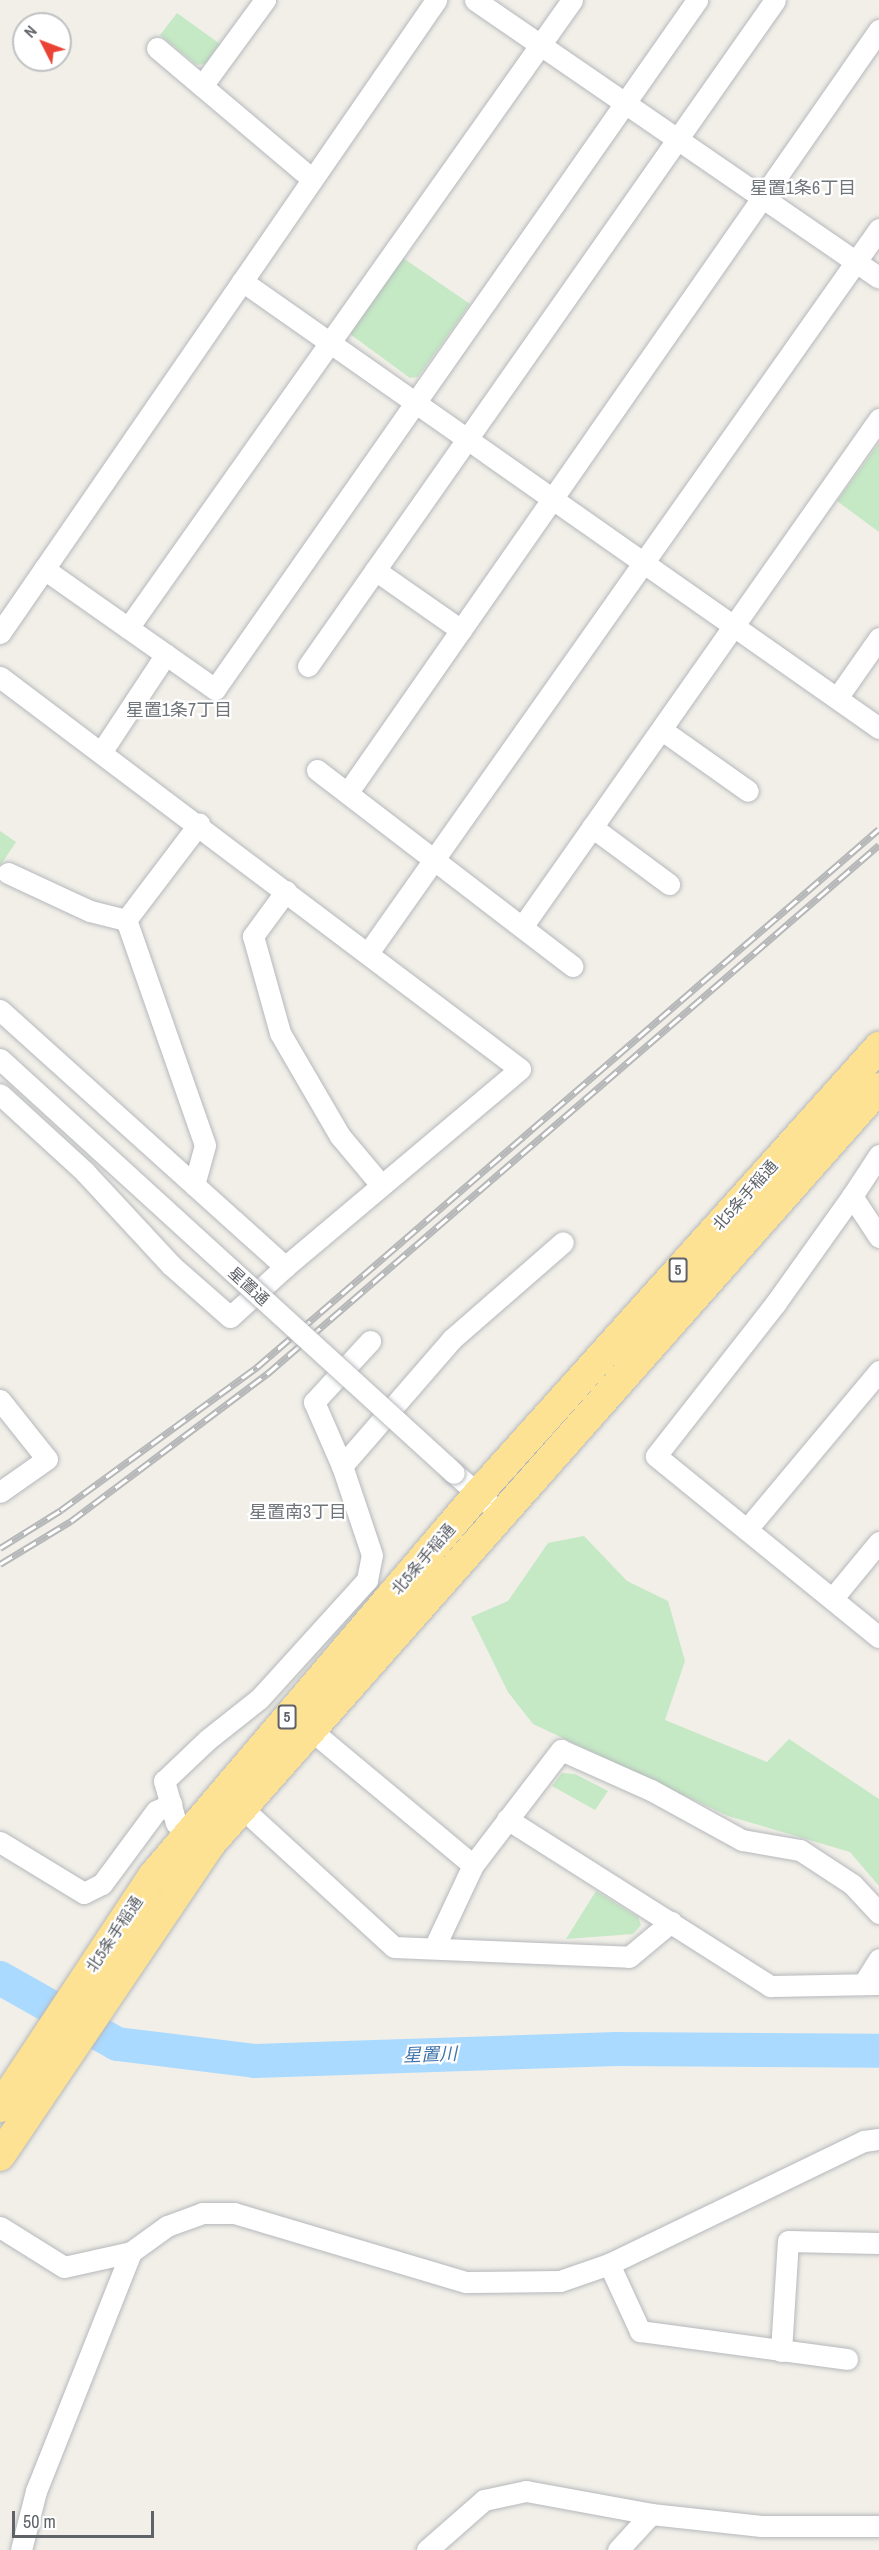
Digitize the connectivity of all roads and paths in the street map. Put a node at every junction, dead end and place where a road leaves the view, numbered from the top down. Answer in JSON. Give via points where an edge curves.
{"nodes":[{"id":1,"x":265,"y":0,"type":"edge"},
{"id":2,"x":475,"y":0,"type":"edge"},
{"id":3,"x":572,"y":0,"type":"edge"},
{"id":4,"x":697,"y":0,"type":"edge"},
{"id":5,"x":775,"y":0,"type":"edge"},
{"id":6,"x":426,"y":3,"type":"edge"},
{"id":7,"x":879,"y":30,"type":"edge"},
{"id":8,"x":540,"y":44,"type":"junction"},
{"id":9,"x":157,"y":48,"type":"dead end"},
{"id":10,"x":202,"y":86,"type":"junction"},
{"id":11,"x":625,"y":103,"type":"junction"},
{"id":12,"x":678,"y":139,"type":"junction"},
{"id":13,"x":312,"y":179,"type":"junction"},
{"id":14,"x":764,"y":198,"type":"junction"},
{"id":15,"x":879,"y":229,"type":"edge"},
{"id":16,"x":856,"y":261,"type":"junction"},
{"id":17,"x":879,"y":278,"type":"edge"},
{"id":18,"x":242,"y":281,"type":"junction"},
{"id":19,"x":332,"y":343,"type":"junction"},
{"id":20,"x":416,"y":401,"type":"junction"},
{"id":21,"x":879,"y":419,"type":"edge"},
{"id":22,"x":469,"y":438,"type":"junction"},
{"id":23,"x":554,"y":497,"type":"junction"},
{"id":24,"x":646,"y":560,"type":"junction"},
{"id":25,"x":44,"y":569,"type":"junction"},
{"id":26,"x":375,"y":570,"type":"junction"},
{"id":27,"x":736,"y":626,"type":"junction"},
{"id":28,"x":128,"y":628,"type":"junction"},
{"id":29,"x":461,"y":630,"type":"junction"},
{"id":30,"x":0,"y":633,"type":"edge"},
{"id":31,"x":879,"y":638,"type":"edge"},
{"id":32,"x":166,"y":654,"type":"junction"},
{"id":33,"x":308,"y":666,"type":"dead end"},
{"id":34,"x":0,"y":677,"type":"edge"},
{"id":35,"x":837,"y":698,"type":"junction"},
{"id":36,"x":879,"y":728,"type":"edge"},
{"id":37,"x":662,"y":730,"type":"junction"},
{"id":38,"x":102,"y":751,"type":"junction"},
{"id":39,"x":317,"y":770,"type":"dead end"},
{"id":40,"x":748,"y":791,"type":"dead end"},
{"id":41,"x":348,"y":792,"type":"junction"},
{"id":42,"x":199,"y":824,"type":"junction"},
{"id":43,"x":592,"y":827,"type":"junction"},
{"id":44,"x":435,"y":860,"type":"junction"},
{"id":45,"x":8,"y":873,"type":"dead end"},
{"id":46,"x":669,"y":884,"type":"dead end"},
{"id":47,"x":286,"y":891,"type":"junction"},
{"id":48,"x":126,"y":920,"type":"junction"},
{"id":49,"x":522,"y":927,"type":"junction"},
{"id":50,"x":368,"y":953,"type":"junction"},
{"id":51,"x":572,"y":966,"type":"dead end"},
{"id":52,"x":3,"y":1020,"type":"edge"},
{"id":53,"x":879,"y":1047,"type":"edge"},
{"id":54,"x":0,"y":1059,"type":"edge"},
{"id":55,"x":879,"y":1088,"type":"edge"},
{"id":56,"x":0,"y":1094,"type":"edge"},
{"id":57,"x":879,"y":1155,"type":"edge"},
{"id":58,"x":194,"y":1185,"type":"junction"},
{"id":59,"x":381,"y":1185,"type":"junction"},
{"id":60,"x":852,"y":1196,"type":"junction"},
{"id":61,"x":876,"y":1224,"type":"edge"},
{"id":62,"x":563,"y":1242,"type":"dead end"},
{"id":63,"x":285,"y":1267,"type":"junction"},
{"id":64,"x":370,"y":1341,"type":"dead end"},
{"id":65,"x":879,"y":1371,"type":"edge"},
{"id":66,"x":0,"y":1400,"type":"edge"},
{"id":67,"x":342,"y":1466,"type":"junction"},
{"id":68,"x":0,"y":1492,"type":"edge"},
{"id":69,"x":489,"y":1504,"type":"junction"},
{"id":70,"x":747,"y":1529,"type":"junction"},
{"id":71,"x":879,"y":1542,"type":"edge"},
{"id":72,"x":832,"y":1599,"type":"junction"},
{"id":73,"x":879,"y":1637,"type":"edge"},
{"id":74,"x":312,"y":1731,"type":"junction"},
{"id":75,"x":171,"y":1804,"type":"junction"},
{"id":76,"x":241,"y":1807,"type":"junction"},
{"id":77,"x":507,"y":1819,"type":"junction"},
{"id":78,"x":200,"y":1838,"type":"junction"},
{"id":79,"x":0,"y":1842,"type":"edge"},
{"id":80,"x":473,"y":1865,"type":"junction"},
{"id":81,"x":879,"y":1913,"type":"edge"},
{"id":82,"x":671,"y":1922,"type":"junction"},
{"id":83,"x":434,"y":1948,"type":"junction"},
{"id":84,"x":879,"y":1959,"type":"edge"},
{"id":85,"x":872,"y":1983,"type":"edge"},
{"id":86,"x":9,"y":2109,"type":"edge"},
{"id":87,"x":879,"y":2139,"type":"edge"},
{"id":88,"x":0,"y":2156,"type":"edge"},
{"id":89,"x":0,"y":2227,"type":"edge"},
{"id":90,"x":879,"y":2243,"type":"edge"},
{"id":91,"x":131,"y":2252,"type":"junction"},
{"id":92,"x":609,"y":2264,"type":"junction"},
{"id":93,"x":781,"y":2351,"type":"junction"},
{"id":94,"x":847,"y":2359,"type":"dead end"},
{"id":95,"x":651,"y":2514,"type":"junction"},
{"id":96,"x":879,"y":2526,"type":"edge"},
{"id":97,"x":21,"y":2550,"type":"edge"},
{"id":98,"x":427,"y":2550,"type":"edge"},
{"id":99,"x":618,"y":2550,"type":"edge"}],
"edges":[{"from":1,"to":10,"type":"street"},
{"from":2,"to":8,"type":"street"},
{"from":3,"to":8,"type":"street"},
{"from":4,"to":11,"type":"street"},
{"from":5,"to":12,"type":"street"},
{"from":6,"to":13,"type":"street"},
{"from":7,"to":14,"type":"street"},
{"from":8,"to":11,"type":"street"},
{"from":8,"to":19,"type":"street"},
{"from":9,"to":10,"type":"street"},
{"from":10,"to":13,"type":"street"},
{"from":11,"to":12,"type":"street"},
{"from":11,"to":20,"type":"street"},
{"from":12,"to":14,"type":"street"},
{"from":12,"to":22,"type":"street"},
{"from":13,"to":18,"type":"street"},
{"from":14,"to":16,"type":"street"},
{"from":14,"to":23,"type":"street"},
{"from":15,"to":16,"type":"street"},
{"from":16,"to":17,"type":"street"},
{"from":16,"to":24,"type":"street"},
{"from":18,"to":19,"type":"street"},
{"from":18,"to":25,"type":"street"},
{"from":19,"to":20,"type":"street"},
{"from":19,"to":28,"type":"street"},
{"from":20,"to":22,"type":"street"},
{"from":20,"to":32,"type":"street","via":[[215,689]]},
{"from":21,"to":27,"type":"street"},
{"from":22,"to":23,"type":"street"},
{"from":22,"to":26,"type":"street"},
{"from":23,"to":24,"type":"street"},
{"from":23,"to":29,"type":"street"},
{"from":24,"to":27,"type":"street"},
{"from":24,"to":44,"type":"street"},
{"from":25,"to":28,"type":"street"},
{"from":25,"to":30,"type":"street"},
{"from":26,"to":29,"type":"street"},
{"from":26,"to":33,"type":"street"},
{"from":27,"to":35,"type":"street"},
{"from":27,"to":37,"type":"street"},
{"from":28,"to":32,"type":"street"},
{"from":29,"to":41,"type":"street"},
{"from":31,"to":35,"type":"street"},
{"from":32,"to":38,"type":"street"},
{"from":34,"to":38,"type":"street"},
{"from":35,"to":36,"type":"street"},
{"from":37,"to":40,"type":"street"},
{"from":37,"to":43,"type":"street"},
{"from":38,"to":42,"type":"street"},
{"from":39,"to":41,"type":"street"},
{"from":41,"to":44,"type":"street"},
{"from":42,"to":47,"type":"street"},
{"from":42,"to":48,"type":"street"},
{"from":43,"to":46,"type":"street"},
{"from":43,"to":49,"type":"street"},
{"from":44,"to":49,"type":"street"},
{"from":44,"to":50,"type":"street"},
{"from":45,"to":48,"type":"street","via":[[90,911]]},
{"from":47,"to":50,"type":"street"},
{"from":47,"to":59,"type":"street","via":[[253,936],[280,1034],[340,1136]]},
{"from":48,"to":58,"type":"street","via":[[205,1145]]},
{"from":49,"to":51,"type":"street"},
{"from":50,"to":59,"type":"street","via":[[520,1069]]},
{"from":52,"to":58,"type":"street"},
{"from":53,"to":69,"type":"highway","name":"北5条手稲通","number":"5"},
{"from":54,"to":69,"type":"street","name":"星置通","bridge":true},
{"from":55,"to":69,"type":"highway","name":"北5条手稲通","number":"5"},
{"from":56,"to":63,"type":"street","via":[[84,1172],[171,1265],[230,1317]]},
{"from":57,"to":60,"type":"street"},
{"from":58,"to":63,"type":"street"},
{"from":59,"to":63,"type":"street"},
{"from":60,"to":61,"type":"street"},
{"from":60,"to":70,"type":"street","via":[[775,1304],[656,1456]]},
{"from":62,"to":67,"type":"street","via":[[452,1340]]},
{"from":64,"to":67,"type":"street","via":[[314,1402]]},
{"from":65,"to":70,"type":"street"},
{"from":66,"to":68,"type":"street","via":[[47,1459]]},
{"from":67,"to":75,"type":"street","via":[[372,1555],[367,1580],[259,1699],[164,1781]]},
{"from":69,"to":74,"type":"highway","name":"北5条手稲通","number":"5"},
{"from":69,"to":78,"type":"highway","name":"北5条手稲通","number":"5"},
{"from":70,"to":72,"type":"street"},
{"from":71,"to":72,"type":"street"},
{"from":72,"to":73,"type":"street"},
{"from":74,"to":76,"type":"highway","name":"北5条手稲通","number":"5"},
{"from":74,"to":80,"type":"street"},
{"from":75,"to":78,"type":"street","via":[[176,1823]]},
{"from":75,"to":79,"type":"street","via":[[156,1811],[102,1884],[84,1893]]},
{"from":76,"to":78,"type":"highway","name":"北5条手稲通","number":"5"},
{"from":76,"to":83,"type":"street","via":[[394,1947]]},
{"from":77,"to":80,"type":"street"},
{"from":77,"to":81,"type":"street","via":[[561,1750],[651,1790],[742,1840],[800,1850],[852,1884]]},
{"from":77,"to":82,"type":"street"},
{"from":78,"to":86,"type":"highway","name":"北5条手稲通","number":"5","via":[[153,1876],[116,1955]]},
{"from":80,"to":83,"type":"street"},
{"from":82,"to":83,"type":"street","via":[[629,1957]]},
{"from":82,"to":85,"type":"street","via":[[770,1986]]},
{"from":84,"to":85,"type":"street"},
{"from":86,"to":88,"type":"highway","number":"5"},
{"from":87,"to":92,"type":"street","via":[[864,2141]]},
{"from":89,"to":91,"type":"street","via":[[64,2267]]},
{"from":90,"to":93,"type":"street","via":[[788,2241]]},
{"from":91,"to":92,"type":"street","via":[[176,2223],[202,2213],[234,2213],[466,2282],[560,2280]]},
{"from":91,"to":97,"type":"street","via":[[36,2491]]},
{"from":92,"to":93,"type":"street","via":[[640,2331]]},
{"from":93,"to":94,"type":"street"},
{"from":95,"to":96,"type":"street","via":[[761,2526]]},
{"from":95,"to":98,"type":"street","via":[[526,2491],[484,2500]]},
{"from":95,"to":99,"type":"street"}]}
